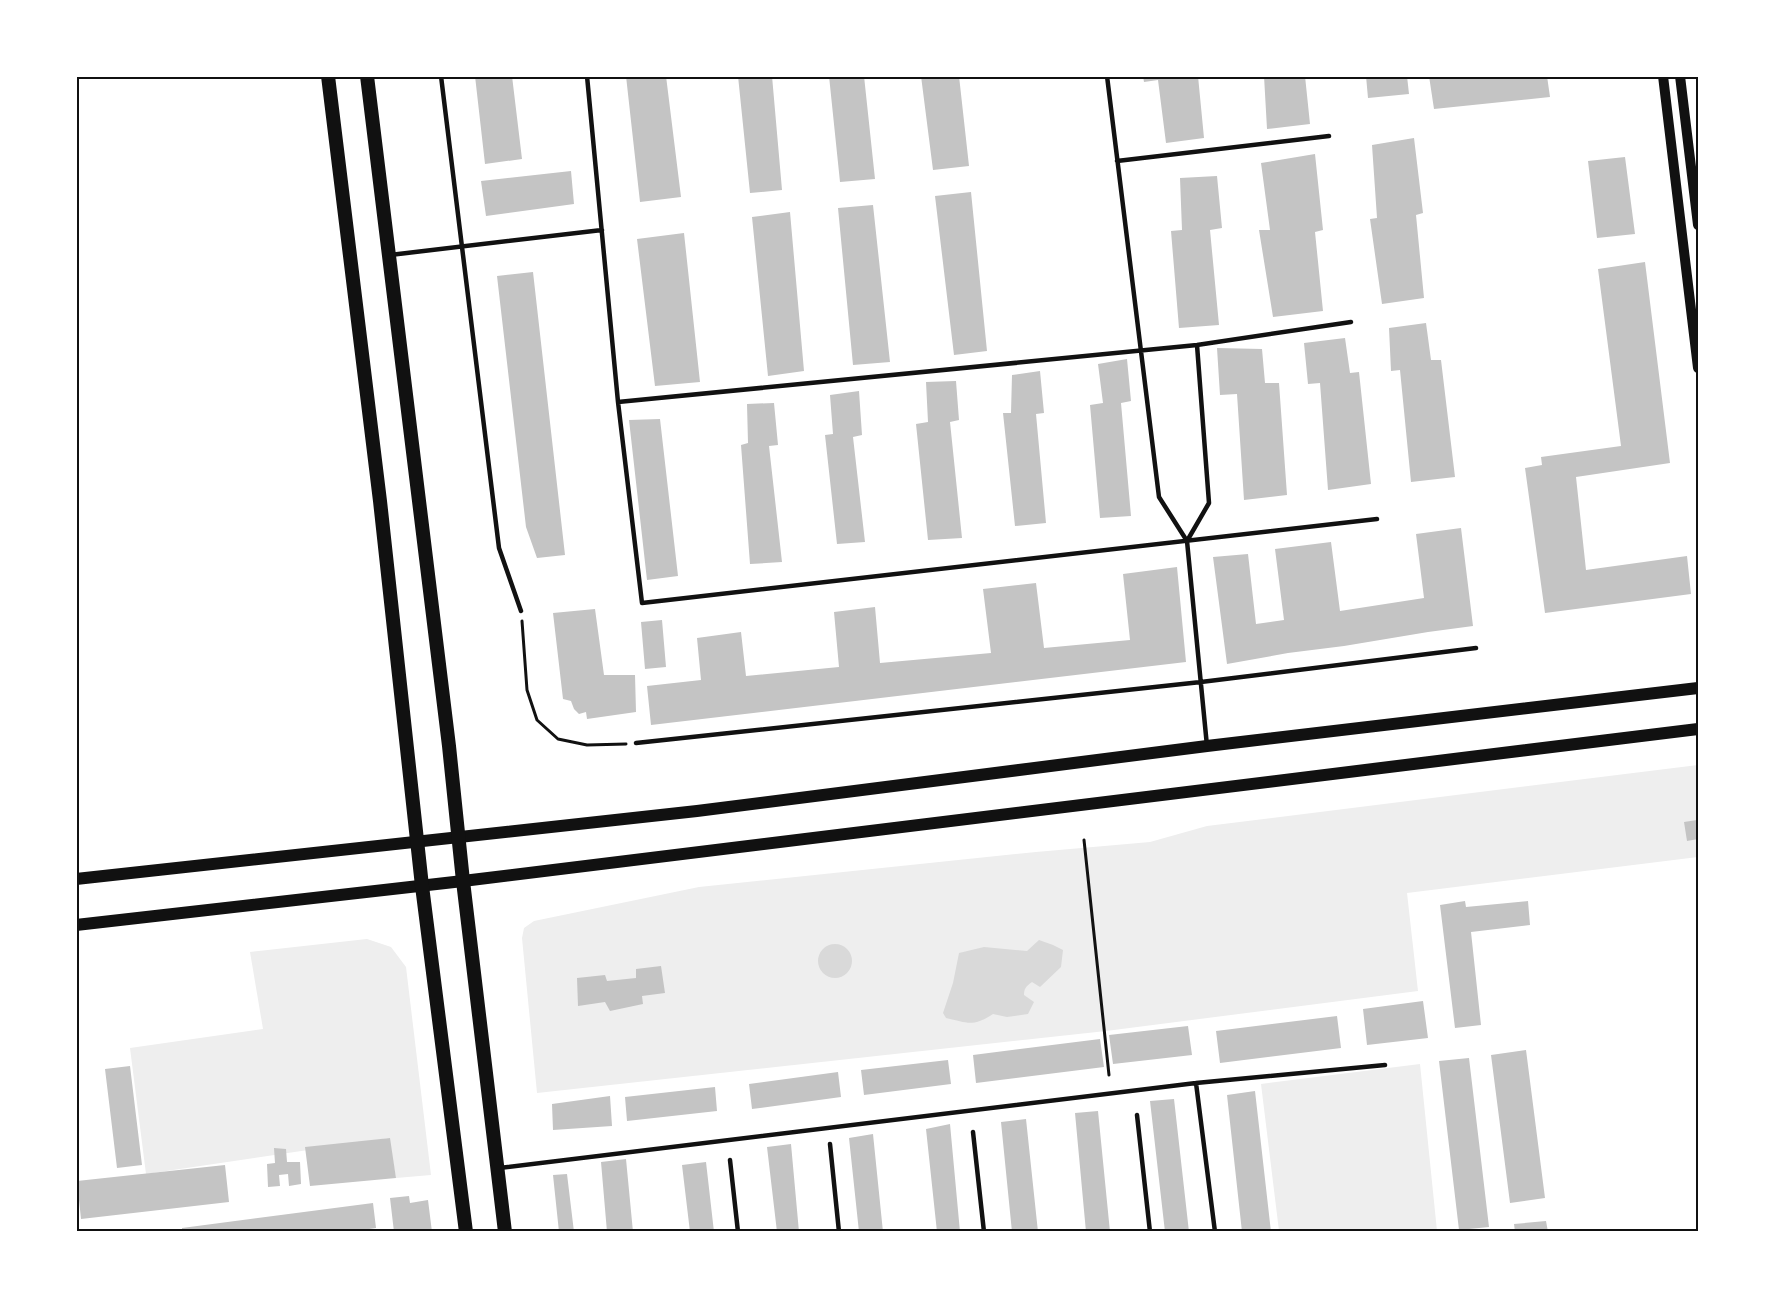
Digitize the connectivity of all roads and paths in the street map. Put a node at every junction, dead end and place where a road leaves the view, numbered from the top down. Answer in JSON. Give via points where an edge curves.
{"nodes":[{"id":1,"x":328,"y":76,"type":"edge"},
{"id":2,"x":367,"y":76,"type":"edge"},
{"id":3,"x":441,"y":76,"type":"edge"},
{"id":4,"x":587,"y":76,"type":"edge"},
{"id":5,"x":1107,"y":76,"type":"edge"},
{"id":6,"x":1663,"y":76,"type":"edge"},
{"id":7,"x":1680,"y":76,"type":"edge"},
{"id":8,"x":1329,"y":136,"type":"dead end"},
{"id":9,"x":1117,"y":161,"type":"junction"},
{"id":10,"x":1698,"y":225,"type":"edge"},
{"id":11,"x":602,"y":230,"type":"junction"},
{"id":12,"x":462,"y":247,"type":"junction"},
{"id":13,"x":389,"y":255,"type":"junction"},
{"id":14,"x":1351,"y":322,"type":"dead end"},
{"id":15,"x":1696,"y":323,"type":"edge"},
{"id":16,"x":1197,"y":345,"type":"junction"},
{"id":17,"x":1141,"y":350,"type":"junction"},
{"id":18,"x":1698,"y":368,"type":"edge"},
{"id":19,"x":618,"y":402,"type":"junction"},
{"id":20,"x":1377,"y":519,"type":"dead end"},
{"id":21,"x":1187,"y":541,"type":"junction"},
{"id":22,"x":521,"y":611,"type":"joint"},
{"id":23,"x":1476,"y":648,"type":"dead end"},
{"id":24,"x":1201,"y":682,"type":"junction"},
{"id":25,"x":1698,"y":688,"type":"edge"},
{"id":26,"x":1698,"y":729,"type":"edge"},
{"id":27,"x":636,"y":743,"type":"joint"},
{"id":28,"x":1207,"y":746,"type":"junction"},
{"id":29,"x":458,"y":836,"type":"junction"},
{"id":30,"x":1084,"y":840,"type":"dead end"},
{"id":31,"x":417,"y":841,"type":"junction"},
{"id":32,"x":76,"y":879,"type":"edge"},
{"id":33,"x":463,"y":881,"type":"junction"},
{"id":34,"x":422,"y":886,"type":"junction"},
{"id":35,"x":76,"y":925,"type":"edge"},
{"id":36,"x":1385,"y":1065,"type":"dead end"},
{"id":37,"x":1109,"y":1075,"type":"dead end"},
{"id":38,"x":1196,"y":1083,"type":"junction"},
{"id":39,"x":1137,"y":1115,"type":"dead end"},
{"id":40,"x":973,"y":1132,"type":"dead end"},
{"id":41,"x":830,"y":1144,"type":"dead end"},
{"id":42,"x":730,"y":1161,"type":"dead end"},
{"id":43,"x":498,"y":1168,"type":"junction"},
{"id":44,"x":466,"y":1232,"type":"edge"},
{"id":45,"x":505,"y":1232,"type":"edge"},
{"id":46,"x":738,"y":1232,"type":"edge"},
{"id":47,"x":839,"y":1232,"type":"edge"},
{"id":48,"x":984,"y":1232,"type":"edge"},
{"id":49,"x":1150,"y":1232,"type":"edge"},
{"id":50,"x":1215,"y":1232,"type":"edge"}],
"edges":[{"from":1,"to":31,"type":"main road"},
{"from":2,"to":13,"type":"main road"},
{"from":3,"to":12,"type":"lane"},
{"from":4,"to":11,"type":"lane"},
{"from":5,"to":9,"type":"lane"},
{"from":6,"to":15,"type":"street"},
{"from":7,"to":10,"type":"street"},
{"from":8,"to":9,"type":"lane"},
{"from":9,"to":17,"type":"lane"},
{"from":11,"to":12,"type":"lane"},
{"from":11,"to":19,"type":"lane"},
{"from":12,"to":13,"type":"lane"},
{"from":12,"to":22,"type":"lane","via":[[500,548]]},
{"from":13,"to":29,"type":"main road"},
{"from":14,"to":16,"type":"lane"},
{"from":15,"to":18,"type":"street"},
{"from":16,"to":17,"type":"lane"},
{"from":16,"to":21,"type":"lane","via":[[1209,503]]},
{"from":17,"to":19,"type":"lane"},
{"from":17,"to":21,"type":"lane","via":[[1159,497]]},
{"from":19,"to":21,"type":"lane","via":[[642,603]]},
{"from":20,"to":21,"type":"lane"},
{"from":21,"to":24,"type":"lane"},
{"from":22,"to":27,"type":"path","via":[[527,690],[537,720],[558,739],[587,745]]},
{"from":23,"to":24,"type":"lane"},
{"from":24,"to":27,"type":"lane"},
{"from":24,"to":28,"type":"lane"},
{"from":25,"to":28,"type":"main road"},
{"from":26,"to":33,"type":"main road"},
{"from":28,"to":29,"type":"main road","via":[[697,811]]},
{"from":29,"to":31,"type":"main road"},
{"from":29,"to":33,"type":"main road"},
{"from":30,"to":37,"type":"path"},
{"from":31,"to":32,"type":"main road"},
{"from":31,"to":34,"type":"main road"},
{"from":33,"to":34,"type":"main road"},
{"from":33,"to":43,"type":"main road"},
{"from":34,"to":35,"type":"main road"},
{"from":34,"to":44,"type":"main road"},
{"from":36,"to":38,"type":"lane"},
{"from":38,"to":43,"type":"lane"},
{"from":38,"to":50,"type":"lane"},
{"from":39,"to":49,"type":"lane"},
{"from":40,"to":48,"type":"lane"},
{"from":41,"to":47,"type":"lane"},
{"from":42,"to":46,"type":"lane"},
{"from":43,"to":45,"type":"main road"}]}
